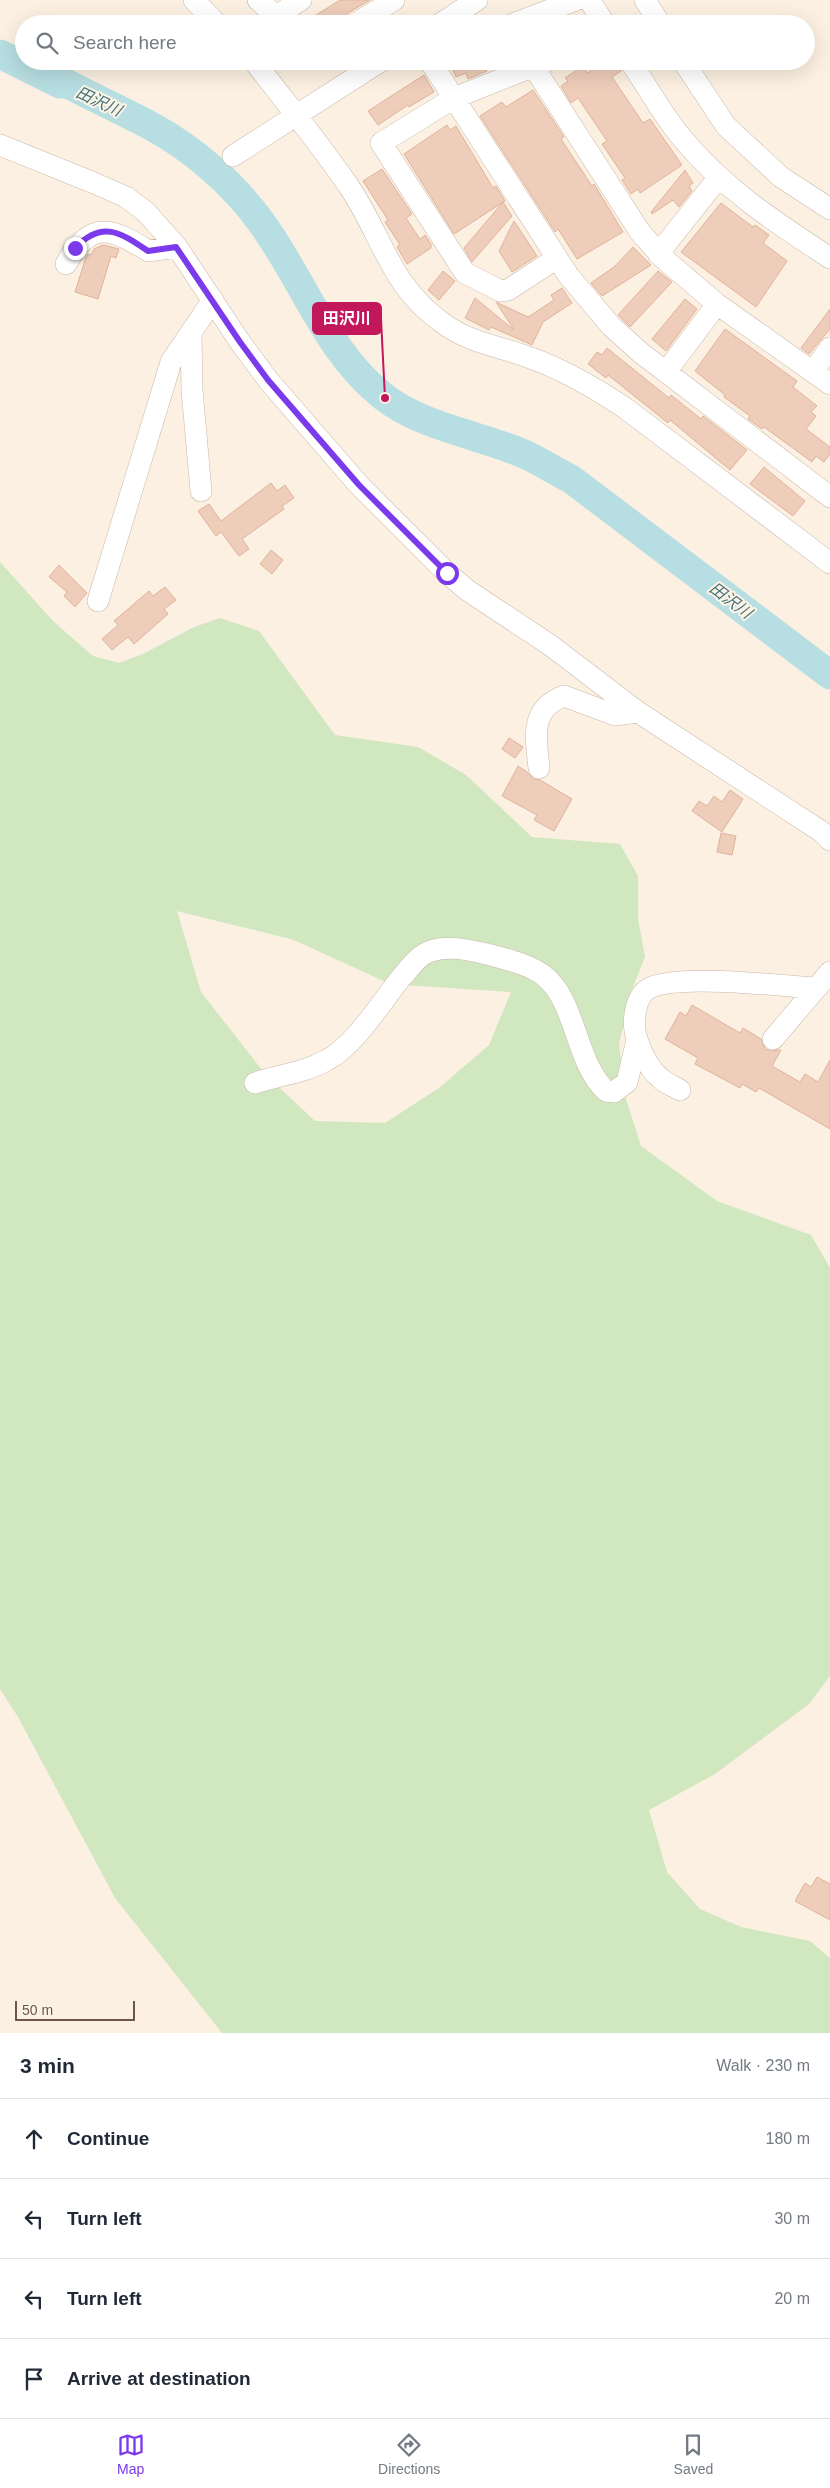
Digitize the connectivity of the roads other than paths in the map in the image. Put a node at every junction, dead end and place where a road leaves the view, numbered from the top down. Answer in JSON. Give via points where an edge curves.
{"nodes":[{"id":1,"x":194,"y":0,"type":"edge"},
{"id":2,"x":258,"y":0,"type":"edge"},
{"id":3,"x":301,"y":0,"type":"edge"},
{"id":4,"x":394,"y":0,"type":"edge"},
{"id":5,"x":477,"y":0,"type":"edge"},
{"id":6,"x":576,"y":0,"type":"edge"},
{"id":7,"x":589,"y":0,"type":"edge"},
{"id":8,"x":646,"y":0,"type":"edge"},
{"id":9,"x":208,"y":15,"type":"edge"},
{"id":10,"x":275,"y":15,"type":"edge"},
{"id":11,"x":285,"y":15,"type":"edge"},
{"id":12,"x":370,"y":15,"type":"edge"},
{"id":13,"x":454,"y":15,"type":"edge"},
{"id":14,"x":537,"y":15,"type":"edge"},
{"id":15,"x":599,"y":15,"type":"edge"},
{"id":16,"x":655,"y":15,"type":"edge"},
{"id":17,"x":261,"y":70,"type":"edge"},
{"id":18,"x":368,"y":70,"type":"edge"},
{"id":19,"x":436,"y":70,"type":"edge"},
{"id":20,"x":525,"y":70,"type":"edge"},
{"id":21,"x":544,"y":70,"type":"edge"},
{"id":22,"x":636,"y":70,"type":"edge"},
{"id":23,"x":689,"y":70,"type":"edge"},
{"id":24,"x":454,"y":98,"type":"junction"},
{"id":25,"x":295,"y":117,"type":"junction"},
{"id":26,"x":0,"y":145,"type":"edge"},
{"id":27,"x":233,"y":156,"type":"dead end"},
{"id":28,"x":719,"y":177,"type":"junction"},
{"id":29,"x":830,"y":208,"type":"edge"},
{"id":30,"x":176,"y":247,"type":"junction"},
{"id":31,"x":658,"y":254,"type":"junction"},
{"id":32,"x":557,"y":258,"type":"junction"},
{"id":33,"x":830,"y":258,"type":"edge"},
{"id":34,"x":66,"y":264,"type":"dead end"},
{"id":35,"x":213,"y":300,"type":"junction"},
{"id":36,"x":717,"y":304,"type":"junction"},
{"id":37,"x":191,"y":335,"type":"junction"},
{"id":38,"x":830,"y":348,"type":"edge"},
{"id":39,"x":813,"y":371,"type":"junction"},
{"id":40,"x":666,"y":372,"type":"junction"},
{"id":41,"x":830,"y":384,"type":"edge"},
{"id":42,"x":202,"y":491,"type":"dead end"},
{"id":43,"x":830,"y":497,"type":"edge"},
{"id":44,"x":830,"y":563,"type":"edge"},
{"id":45,"x":98,"y":601,"type":"dead end"},
{"id":46,"x":638,"y":712,"type":"junction"},
{"id":47,"x":539,"y":768,"type":"dead end"},
{"id":48,"x":827,"y":830,"type":"edge"},
{"id":49,"x":830,"y":972,"type":"edge"},
{"id":50,"x":816,"y":988,"type":"junction"},
{"id":51,"x":773,"y":1039,"type":"dead end"},
{"id":52,"x":637,"y":1040,"type":"junction"},
{"id":53,"x":255,"y":1083,"type":"dead end"},
{"id":54,"x":680,"y":1090,"type":"dead end"}],
"edges":[{"from":1,"to":9,"type":"street"},
{"from":2,"to":10,"type":"street"},
{"from":3,"to":11,"type":"street"},
{"from":4,"to":12,"type":"street"},
{"from":5,"to":13,"type":"street"},
{"from":6,"to":14,"type":"street"},
{"from":7,"to":15,"type":"street"},
{"from":8,"to":16,"type":"street"},
{"from":17,"to":25,"type":"street"},
{"from":18,"to":25,"type":"street"},
{"from":19,"to":24,"type":"street"},
{"from":20,"to":24,"type":"street"},
{"from":21,"to":31,"type":"street","via":[[640,232]]},
{"from":22,"to":28,"type":"street","via":[[681,137]]},
{"from":23,"to":29,"type":"street","via":[[726,126],[781,177]]},
{"from":24,"to":32,"type":"street"},
{"from":24,"to":32,"type":"street","via":[[381,143],[465,273],[501,291],[508,290]]},
{"from":25,"to":27,"type":"street"},
{"from":25,"to":44,"type":"street","via":[[349,187],[368,217],[398,279],[416,302],[467,339],[528,356],[594,387]]},
{"from":26,"to":30,"type":"street","via":[[126,198],[146,212]]},
{"from":28,"to":31,"type":"street"},
{"from":28,"to":33,"type":"street","via":[[759,212]]},
{"from":30,"to":34,"type":"street","via":[[148,251],[126,236],[106,230],[95,232],[75,248]]},
{"from":30,"to":35,"type":"street"},
{"from":31,"to":36,"type":"street"},
{"from":32,"to":40,"type":"street","via":[[611,326]]},
{"from":35,"to":37,"type":"street"},
{"from":35,"to":46,"type":"street","via":[[268,380],[359,485],[418,546],[467,590],[550,645]]},
{"from":36,"to":39,"type":"street"},
{"from":36,"to":40,"type":"street"},
{"from":37,"to":42,"type":"street","via":[[192,390]]},
{"from":37,"to":45,"type":"street","via":[[171,362]]},
{"from":38,"to":39,"type":"street"},
{"from":39,"to":41,"type":"street"},
{"from":40,"to":43,"type":"street"},
{"from":46,"to":47,"type":"street","via":[[615,715],[564,696],[552,700],[544,708],[536,730]]},
{"from":46,"to":48,"type":"street"},
{"from":49,"to":50,"type":"street"},
{"from":50,"to":51,"type":"street"},
{"from":50,"to":52,"type":"street","via":[[716,982],[666,983],[648,989],[641,996],[635,1016]]},
{"from":52,"to":53,"type":"street","via":[[627,1082],[614,1092],[606,1091],[594,1076],[556,988],[543,975],[511,960],[448,948],[429,951],[414,962],[352,1040],[328,1060],[294,1074]]},
{"from":52,"to":54,"type":"street","via":[[659,1078]]}]}
